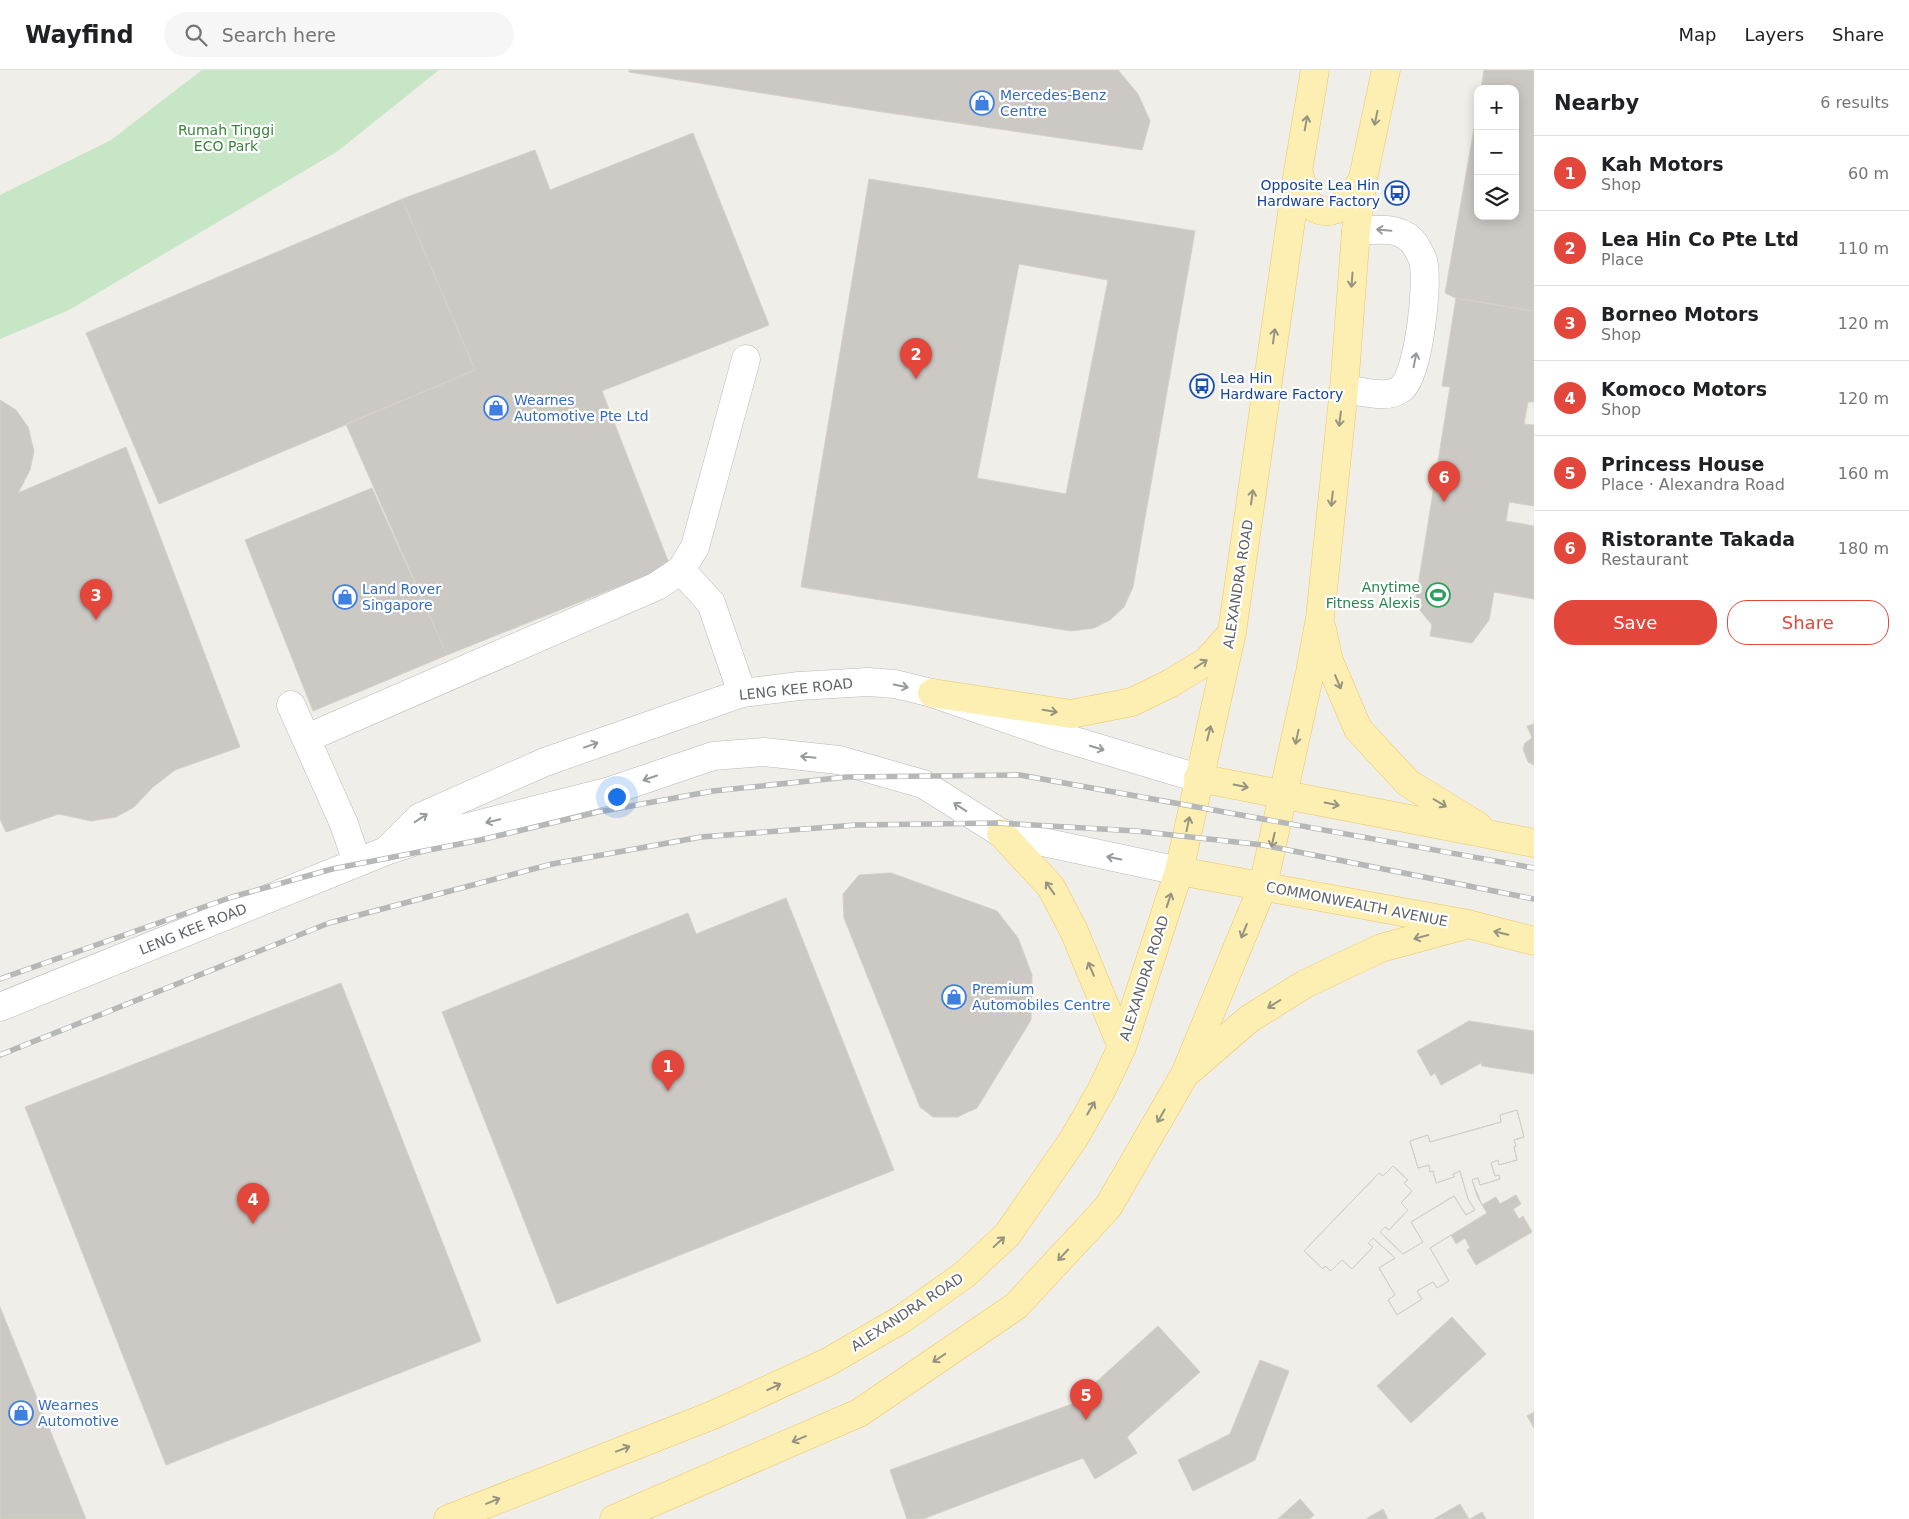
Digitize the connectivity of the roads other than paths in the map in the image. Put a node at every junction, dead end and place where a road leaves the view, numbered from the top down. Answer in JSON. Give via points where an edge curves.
{"nodes":[{"id":1,"x":1315,"y":70,"type":"edge"},
{"id":2,"x":1386,"y":70,"type":"edge"},
{"id":3,"x":1298,"y":171,"type":"junction"},
{"id":4,"x":1364,"y":178,"type":"junction"},
{"id":5,"x":1356,"y":231,"type":"junction"},
{"id":6,"x":746,"y":359,"type":"dead end"},
{"id":7,"x":1344,"y":388,"type":"junction"},
{"id":8,"x":681,"y":570,"type":"junction"},
{"id":9,"x":1320,"y":618,"type":"junction"},
{"id":10,"x":1232,"y":632,"type":"junction"},
{"id":11,"x":742,"y":693,"type":"junction"},
{"id":12,"x":932,"y":693,"type":"junction"},
{"id":13,"x":291,"y":705,"type":"dead end"},
{"id":14,"x":307,"y":738,"type":"junction"},
{"id":15,"x":1198,"y":778,"type":"junction"},
{"id":16,"x":1284,"y":794,"type":"junction"},
{"id":17,"x":1001,"y":834,"type":"junction"},
{"id":18,"x":1495,"y":836,"type":"junction"},
{"id":19,"x":1534,"y":843,"type":"edge"},
{"id":20,"x":386,"y":851,"type":"junction"},
{"id":21,"x":357,"y":862,"type":"junction"},
{"id":22,"x":1179,"y":871,"type":"junction"},
{"id":23,"x":1263,"y":886,"type":"junction"},
{"id":24,"x":1468,"y":924,"type":"junction"},
{"id":25,"x":1534,"y":941,"type":"edge"},
{"id":26,"x":0,"y":1006,"type":"edge"},
{"id":27,"x":1122,"y":1047,"type":"junction"},
{"id":28,"x":1185,"y":1074,"type":"junction"},
{"id":29,"x":448,"y":1519,"type":"edge"},
{"id":30,"x":614,"y":1519,"type":"edge"}],
"edges":[{"from":3,"to":1,"type":"main road","name":"ALEXANDRA ROAD","one_way":true},
{"from":2,"to":4,"type":"main road","one_way":true},
{"from":3,"to":4,"type":"main road","via":[[1308,204],[1323,211],[1339,208]]},
{"from":10,"to":3,"type":"main road","name":"ALEXANDRA ROAD","one_way":true},
{"from":4,"to":5,"type":"main road"},
{"from":5,"to":7,"type":"main road","one_way":true},
{"from":7,"to":5,"type":"street","one_way":true,"via":[[1386,395],[1403,388],[1413,370],[1423,317],[1423,260],[1411,239],[1387,229]]},
{"from":6,"to":8,"type":"street","via":[[695,548]]},
{"from":7,"to":9,"type":"main road","one_way":true},
{"from":8,"to":11,"type":"street","via":[[711,603]]},
{"from":8,"to":14,"type":"street","via":[[657,586]]},
{"from":9,"to":16,"type":"main road","one_way":true},
{"from":9,"to":18,"type":"main road","one_way":true,"via":[[1329,661],[1358,729],[1408,783]]},
{"from":12,"to":10,"type":"main road","one_way":true,"via":[[1071,714],[1132,702],[1171,684],[1207,661]]},
{"from":15,"to":10,"type":"main road","name":"ALEXANDRA ROAD","one_way":true},
{"from":11,"to":12,"type":"street","name":"LENG KEE ROAD","one_way":true,"via":[[868,682],[895,684]]},
{"from":20,"to":11,"type":"street","name":"LENG KEE ROAD","one_way":true,"via":[[428,813],[545,762]]},
{"from":12,"to":15,"type":"street","name":"LENG KEE ROAD","one_way":true,"via":[[1051,734]]},
{"from":13,"to":14,"type":"street"},
{"from":14,"to":21,"type":"street"},
{"from":15,"to":16,"type":"main road","one_way":true},
{"from":22,"to":15,"type":"main road","name":"ALEXANDRA ROAD","one_way":true},
{"from":16,"to":18,"type":"main road","one_way":true},
{"from":16,"to":23,"type":"main road","one_way":true},
{"from":17,"to":20,"type":"street","name":"LENG KEE ROAD","one_way":true,"via":[[923,784],[839,760],[764,752],[713,756],[610,791]]},
{"from":22,"to":17,"type":"street","name":"LENG KEE ROAD","one_way":true},
{"from":27,"to":17,"type":"main road","one_way":true,"via":[[1074,930],[1051,887]]},
{"from":18,"to":19,"type":"main road"},
{"from":20,"to":21,"type":"street","name":"LENG KEE ROAD"},
{"from":21,"to":26,"type":"street","name":"LENG KEE ROAD"},
{"from":22,"to":23,"type":"main road","name":"COMMONWEALTH AVENUE"},
{"from":27,"to":22,"type":"main road","name":"ALEXANDRA ROAD","one_way":true},
{"from":23,"to":24,"type":"main road","name":"COMMONWEALTH AVENUE"},
{"from":23,"to":28,"type":"main road","one_way":true},
{"from":25,"to":24,"type":"main road","name":"COMMONWEALTH AVENUE","one_way":true},
{"from":24,"to":28,"type":"main road","one_way":true,"via":[[1381,948],[1305,984],[1249,1020]]},
{"from":29,"to":27,"type":"main road","name":"ALEXANDRA ROAD","one_way":true,"via":[[713,1415],[828,1362],[902,1319],[964,1275],[1007,1235],[1073,1140]]},
{"from":28,"to":30,"type":"main road","one_way":true,"via":[[1108,1207],[1016,1306],[860,1413]]}]}
